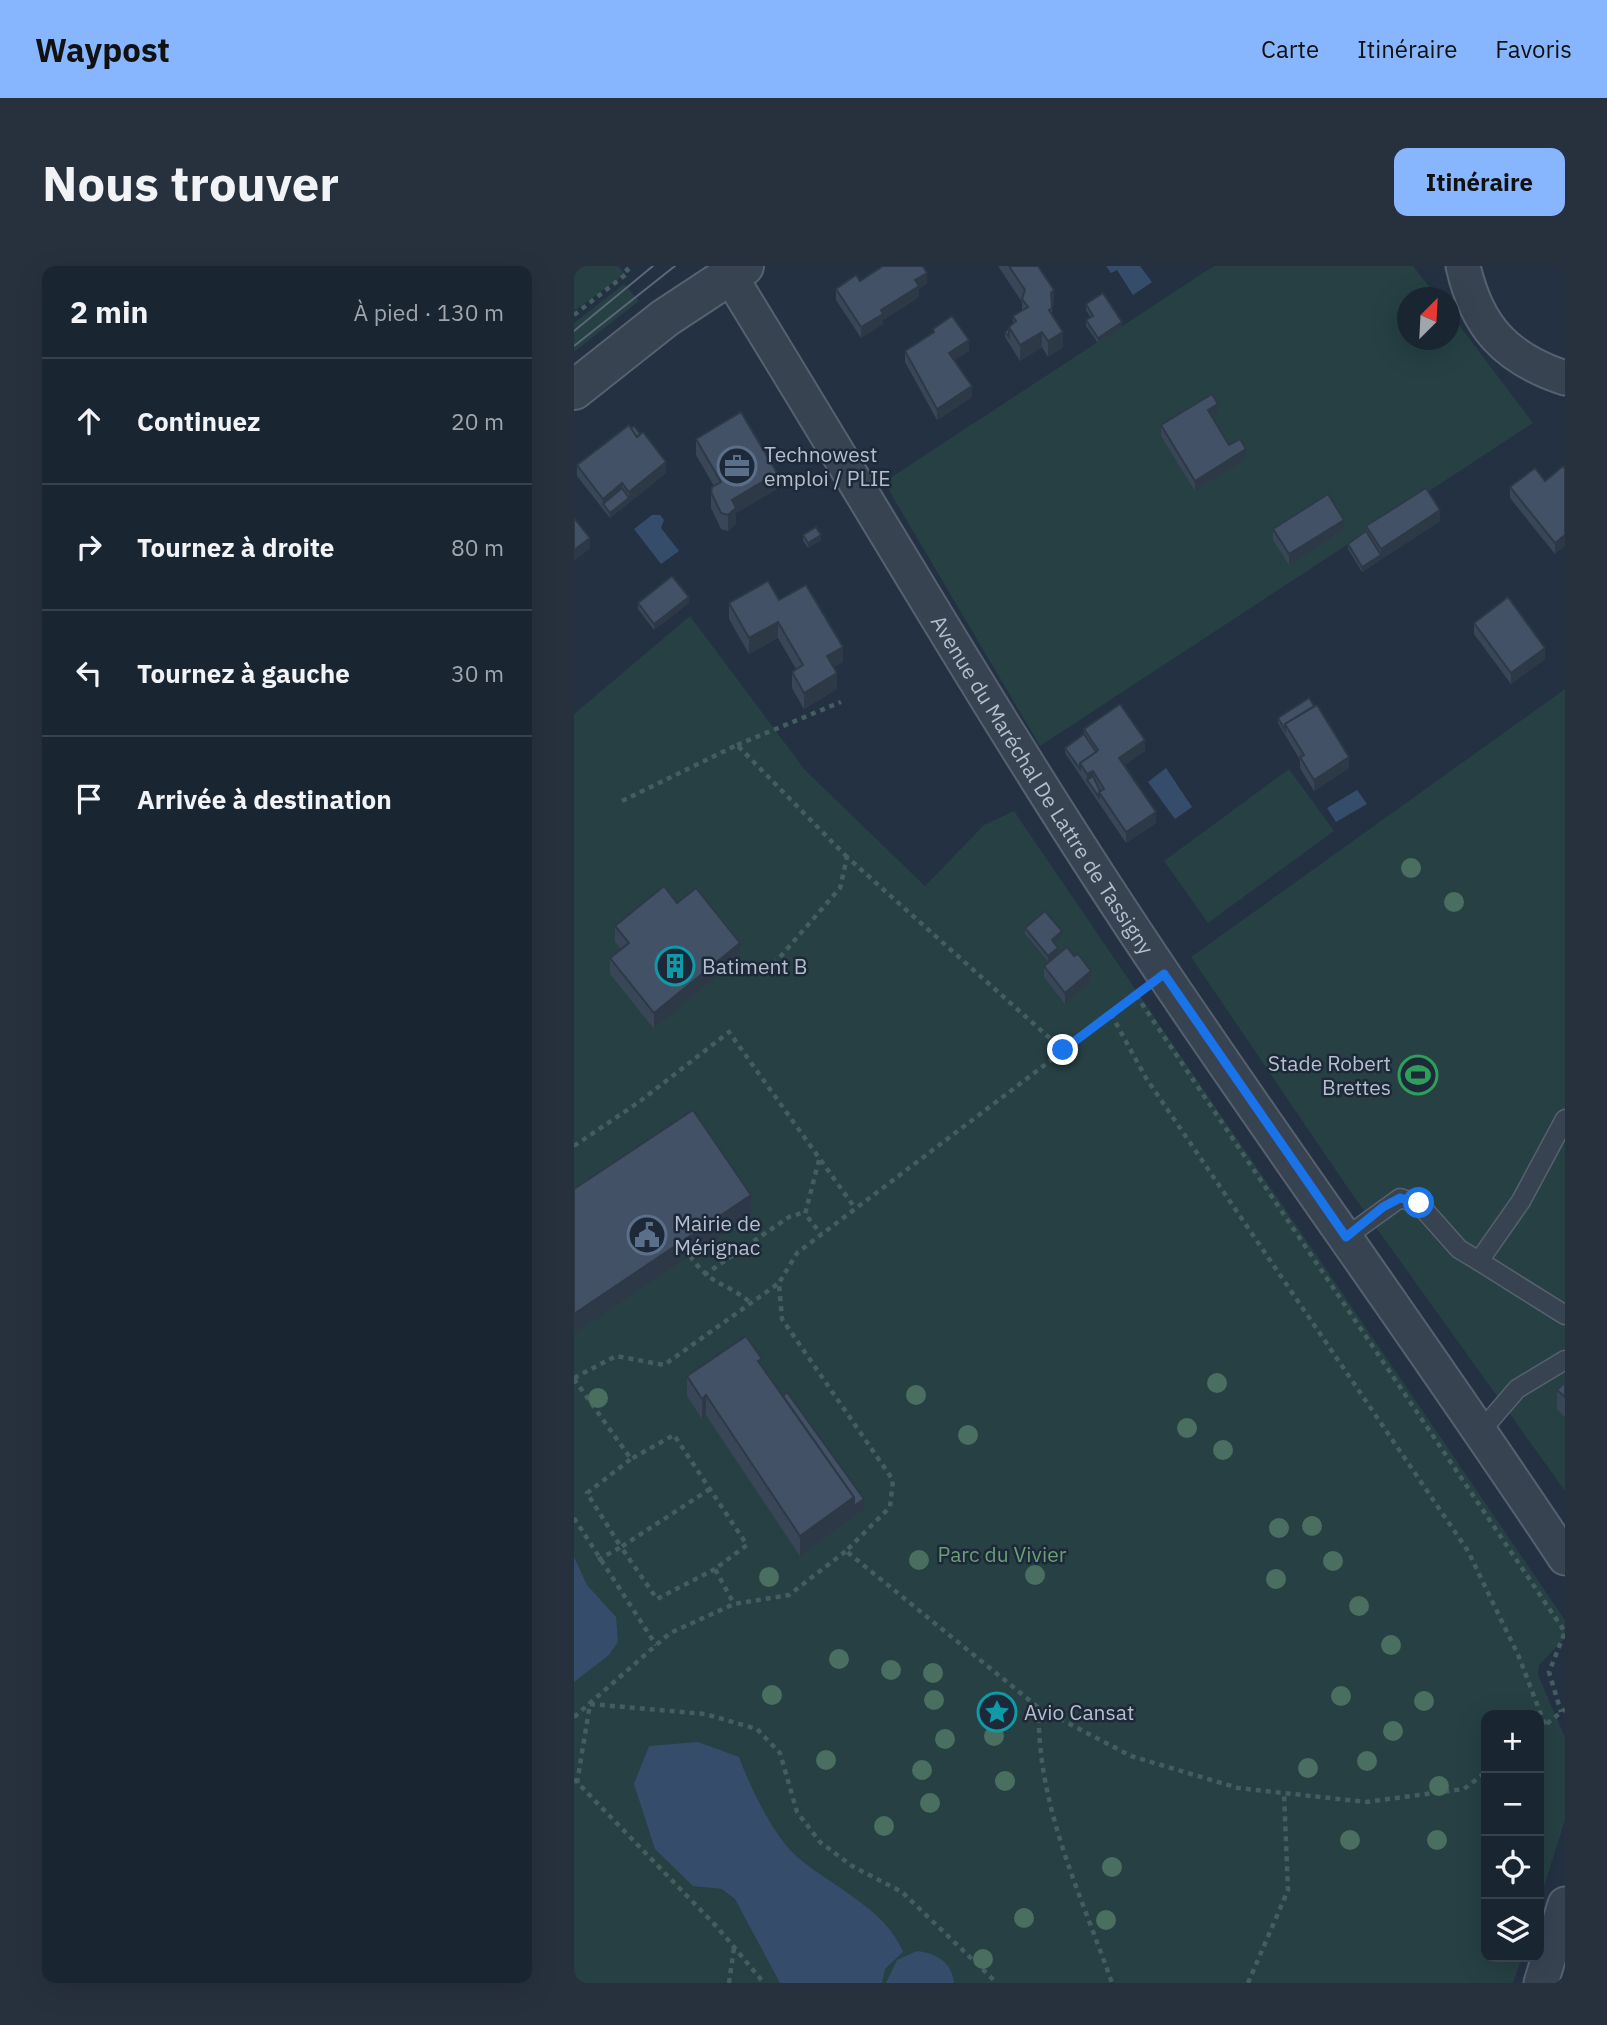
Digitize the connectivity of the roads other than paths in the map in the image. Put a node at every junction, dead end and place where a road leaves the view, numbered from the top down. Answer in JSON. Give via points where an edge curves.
{"nodes":[{"id":1,"x":1462,"y":266,"type":"edge"},
{"id":2,"x":731,"y":269,"type":"edge"},
{"id":3,"x":1565,"y":378,"type":"edge"},
{"id":4,"x":574,"y":390,"type":"edge"},
{"id":5,"x":1565,"y":1119,"type":"edge"},
{"id":6,"x":1346,"y":1237,"type":"junction"},
{"id":7,"x":1479,"y":1261,"type":"junction"},
{"id":8,"x":1565,"y":1315,"type":"edge"},
{"id":9,"x":1565,"y":1360,"type":"edge"},
{"id":10,"x":1481,"y":1431,"type":"junction"},
{"id":11,"x":1565,"y":1558,"type":"edge"},
{"id":12,"x":1565,"y":1904,"type":"edge"},
{"id":13,"x":1541,"y":1983,"type":"edge"}],
"edges":[{"from":1,"to":3,"type":"street","via":[[1471,299],[1495,338],[1536,368]]},
{"from":2,"to":4,"type":"street"},
{"from":2,"to":6,"type":"street","name":"Avenue du Maréchal De Lattre de Tassigny","via":[[1024,760],[1164,974]]},
{"from":5,"to":7,"type":"lane","via":[[1521,1201]]},
{"from":6,"to":7,"type":"lane","via":[[1400,1198],[1419,1203],[1459,1249]]},
{"from":6,"to":10,"type":"street","name":"Avenue du Maréchal De Lattre de Tassigny"},
{"from":7,"to":8,"type":"lane"},
{"from":9,"to":10,"type":"lane","via":[[1517,1389]]},
{"from":10,"to":11,"type":"street","name":"Avenue du Maréchal De Lattre de Tassigny"},
{"from":12,"to":13,"type":"street"}]}
